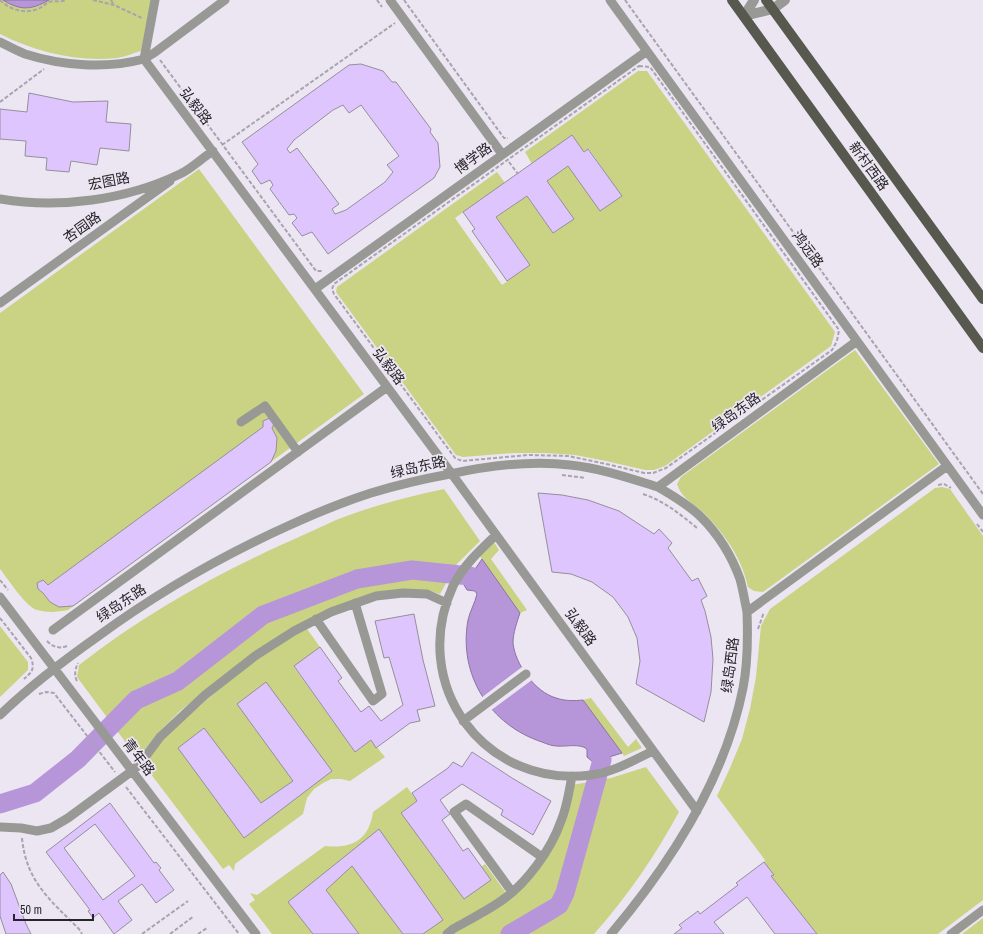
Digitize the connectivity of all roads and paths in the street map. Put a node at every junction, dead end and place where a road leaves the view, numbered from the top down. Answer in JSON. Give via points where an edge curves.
{"nodes":[{"id":1,"x":0,"y":0,"type":"edge"},
{"id":2,"x":65,"y":0,"type":"edge"},
{"id":3,"x":93,"y":0,"type":"edge"},
{"id":4,"x":111,"y":0,"type":"edge"},
{"id":5,"x":155,"y":0,"type":"edge"},
{"id":6,"x":225,"y":0,"type":"edge"},
{"id":7,"x":377,"y":0,"type":"edge"},
{"id":8,"x":390,"y":0,"type":"edge"},
{"id":9,"x":404,"y":0,"type":"edge"},
{"id":10,"x":610,"y":0,"type":"edge"},
{"id":11,"x":625,"y":0,"type":"edge"},
{"id":12,"x":732,"y":0,"type":"edge"},
{"id":13,"x":754,"y":0,"type":"edge"},
{"id":14,"x":766,"y":0,"type":"edge"},
{"id":15,"x":785,"y":0,"type":"edge"},
{"id":16,"x":114,"y":5,"type":"junction"},
{"id":17,"x":773,"y":9,"type":"junction"},
{"id":18,"x":386,"y":12,"type":"dead end"},
{"id":19,"x":744,"y":16,"type":"junction"},
{"id":20,"x":390,"y":18,"type":"dead end"},
{"id":21,"x":403,"y":18,"type":"junction"},
{"id":22,"x":151,"y":21,"type":"junction"},
{"id":23,"x":394,"y":24,"type":"junction"},
{"id":24,"x":0,"y":42,"type":"edge"},
{"id":25,"x":647,"y":51,"type":"junction"},
{"id":26,"x":154,"y":52,"type":"junction"},
{"id":27,"x":144,"y":59,"type":"junction"},
{"id":28,"x":56,"y":61,"type":"junction"},
{"id":29,"x":0,"y":102,"type":"edge"},
{"id":30,"x":511,"y":139,"type":"dead end"},
{"id":31,"x":222,"y":144,"type":"junction"},
{"id":32,"x":213,"y":151,"type":"junction"},
{"id":33,"x":505,"y":157,"type":"junction"},
{"id":34,"x":181,"y":174,"type":"junction"},
{"id":35,"x":518,"y":174,"type":"dead end"},
{"id":36,"x":0,"y":200,"type":"edge"},
{"id":37,"x":325,"y":271,"type":"dead end"},
{"id":38,"x":314,"y":289,"type":"junction"},
{"id":39,"x":983,"y":299,"type":"edge"},
{"id":40,"x":0,"y":303,"type":"edge"},
{"id":41,"x":857,"y":341,"type":"junction"},
{"id":42,"x":983,"y":348,"type":"edge"},
{"id":43,"x":387,"y":387,"type":"junction"},
{"id":44,"x":241,"y":422,"type":"dead end"},
{"id":45,"x":298,"y":452,"type":"junction"},
{"id":46,"x":947,"y":466,"type":"junction"},
{"id":47,"x":452,"y":474,"type":"junction"},
{"id":48,"x":562,"y":475,"type":"dead end"},
{"id":49,"x":585,"y":478,"type":"dead end"},
{"id":50,"x":934,"y":486,"type":"dead end"},
{"id":51,"x":658,"y":487,"type":"junction"},
{"id":52,"x":952,"y":488,"type":"dead end"},
{"id":53,"x":638,"y":492,"type":"dead end"},
{"id":54,"x":983,"y":494,"type":"edge"},
{"id":55,"x":983,"y":515,"type":"edge"},
{"id":56,"x":974,"y":519,"type":"dead end"},
{"id":57,"x":700,"y":530,"type":"dead end"},
{"id":58,"x":983,"y":532,"type":"edge"},
{"id":59,"x":496,"y":535,"type":"junction"},
{"id":60,"x":0,"y":597,"type":"edge"},
{"id":61,"x":355,"y":603,"type":"junction"},
{"id":62,"x":447,"y":603,"type":"junction"},
{"id":63,"x":767,"y":609,"type":"dead end"},
{"id":64,"x":747,"y":612,"type":"junction"},
{"id":65,"x":0,"y":618,"type":"edge"},
{"id":66,"x":316,"y":619,"type":"junction"},
{"id":67,"x":53,"y":630,"type":"dead end"},
{"id":68,"x":757,"y":635,"type":"dead end"},
{"id":69,"x":78,"y":662,"type":"dead end"},
{"id":70,"x":54,"y":668,"type":"junction"},
{"id":71,"x":526,"y":674,"type":"dead end"},
{"id":72,"x":22,"y":681,"type":"dead end"},
{"id":73,"x":81,"y":686,"type":"dead end"},
{"id":74,"x":34,"y":698,"type":"dead end"},
{"id":75,"x":0,"y":715,"type":"edge"},
{"id":76,"x":463,"y":721,"type":"junction"},
{"id":77,"x":653,"y":751,"type":"junction"},
{"id":78,"x":132,"y":772,"type":"junction"},
{"id":79,"x":572,"y":776,"type":"junction"},
{"id":80,"x":121,"y":780,"type":"junction"},
{"id":81,"x":696,"y":811,"type":"junction"},
{"id":82,"x":0,"y":827,"type":"edge"},
{"id":83,"x":21,"y":828,"type":"junction"},
{"id":84,"x":542,"y":858,"type":"junction"},
{"id":85,"x":512,"y":892,"type":"junction"},
{"id":86,"x":188,"y":901,"type":"dead end"},
{"id":87,"x":983,"y":910,"type":"edge"},
{"id":88,"x":194,"y":916,"type":"dead end"},
{"id":89,"x":207,"y":928,"type":"dead end"},
{"id":90,"x":82,"y":934,"type":"edge"},
{"id":91,"x":142,"y":934,"type":"edge"},
{"id":92,"x":170,"y":934,"type":"edge"},
{"id":93,"x":198,"y":934,"type":"edge"},
{"id":94,"x":239,"y":934,"type":"edge"},
{"id":95,"x":256,"y":934,"type":"edge"},
{"id":96,"x":447,"y":934,"type":"edge"},
{"id":97,"x":611,"y":934,"type":"edge"},
{"id":98,"x":951,"y":934,"type":"edge"}],
"edges":[{"from":1,"to":2,"type":"path","via":[[5,6],[28,12],[51,2]]},
{"from":3,"to":16,"type":"path"},
{"from":4,"to":16,"type":"path"},
{"from":5,"to":22,"type":"street"},
{"from":6,"to":26,"type":"street"},
{"from":7,"to":18,"type":"path"},
{"from":8,"to":21,"type":"street"},
{"from":9,"to":30,"type":"path","via":[[504,138]]},
{"from":10,"to":25,"type":"street","name":"鸿远路"},
{"from":11,"to":54,"type":"path"},
{"from":12,"to":19,"type":"main road","name":"新村西路"},
{"from":13,"to":19,"type":"street"},
{"from":14,"to":17,"type":"main road","name":"新村西路"},
{"from":15,"to":17,"type":"street"},
{"from":16,"to":22,"type":"path"},
{"from":17,"to":19,"type":"street"},
{"from":17,"to":39,"type":"main road","name":"新村西路"},
{"from":19,"to":42,"type":"main road","name":"新村西路"},
{"from":20,"to":23,"type":"path"},
{"from":21,"to":23,"type":"path"},
{"from":21,"to":33,"type":"street"},
{"from":22,"to":27,"type":"street"},
{"from":23,"to":31,"type":"path"},
{"from":24,"to":28,"type":"street","via":[[25,54]]},
{"from":25,"to":33,"type":"street","name":"博学路"},
{"from":25,"to":41,"type":"street","name":"鸿远路"},
{"from":26,"to":27,"type":"street"},
{"from":26,"to":31,"type":"path"},
{"from":27,"to":28,"type":"street","via":[[109,66]]},
{"from":27,"to":32,"type":"street","name":"弘毅路"},
{"from":28,"to":29,"type":"path"},
{"from":31,"to":32,"type":"path"},
{"from":31,"to":37,"type":"path","via":[[316,271]]},
{"from":32,"to":34,"type":"street","name":"宏图路"},
{"from":32,"to":38,"type":"street","name":"弘毅路"},
{"from":33,"to":33,"type":"path","via":[[334,284],[332,289],[456,458],[462,461],[568,456],[644,474],[653,473],[666,468],[832,350],[839,330],[650,67],[639,66]]},
{"from":33,"to":35,"type":"path"},
{"from":33,"to":38,"type":"street","name":"博学路"},
{"from":34,"to":36,"type":"street","name":"宏图路","via":[[142,189],[99,199],[58,203]]},
{"from":34,"to":40,"type":"street","name":"杏园路"},
{"from":38,"to":43,"type":"street","name":"弘毅路"},
{"from":41,"to":46,"type":"street","name":"鸿远路"},
{"from":41,"to":51,"type":"street","name":"绿岛东路"},
{"from":43,"to":45,"type":"street"},
{"from":43,"to":47,"type":"street","name":"弘毅路"},
{"from":44,"to":45,"type":"street","via":[[265,406]]},
{"from":45,"to":67,"type":"street"},
{"from":46,"to":55,"type":"street","name":"鸿远路"},
{"from":46,"to":64,"type":"street"},
{"from":47,"to":51,"type":"street","name":"绿岛东路","via":[[473,469],[523,464],[569,465],[621,475]]},
{"from":47,"to":59,"type":"street","name":"弘毅路"},
{"from":47,"to":70,"type":"street","name":"绿岛东路","via":[[372,492],[271,534],[165,590]]},
{"from":48,"to":49,"type":"path"},
{"from":50,"to":52,"type":"path","via":[[944,484]]},
{"from":51,"to":64,"type":"street","name":"绿岛西路","via":[[701,517],[717,537],[730,556],[740,580]]},
{"from":53,"to":57,"type":"path","via":[[653,497]]},
{"from":56,"to":58,"type":"path"},
{"from":59,"to":62,"type":"street","via":[[464,568],[454,584]]},
{"from":59,"to":77,"type":"street","name":"弘毅路"},
{"from":60,"to":70,"type":"street","name":"青年路"},
{"from":61,"to":62,"type":"street","via":[[376,596],[403,593],[427,594]]},
{"from":61,"to":66,"type":"street"},
{"from":61,"to":66,"type":"street","via":[[382,694],[373,701]]},
{"from":62,"to":76,"type":"street","via":[[440,639],[440,657],[448,691]]},
{"from":63,"to":68,"type":"path","via":[[763,613]]},
{"from":64,"to":81,"type":"street","name":"绿岛西路","via":[[748,642],[741,695],[732,731],[717,771]]},
{"from":65,"to":72,"type":"path","via":[[31,658],[31,672]]},
{"from":66,"to":78,"type":"street","via":[[267,647],[205,695],[160,737]]},
{"from":69,"to":73,"type":"path","via":[[75,669],[76,680]]},
{"from":70,"to":75,"type":"street","name":"绿岛东路"},
{"from":70,"to":78,"type":"street","name":"青年路"},
{"from":71,"to":76,"type":"street"},
{"from":74,"to":80,"type":"path","via":[[40,693],[54,693]]},
{"from":76,"to":79,"type":"street","via":[[475,736],[503,758],[534,772]]},
{"from":77,"to":79,"type":"street","via":[[611,770],[592,775]]},
{"from":77,"to":81,"type":"street","name":"弘毅路"},
{"from":78,"to":80,"type":"street"},
{"from":78,"to":95,"type":"street","name":"青年路"},
{"from":79,"to":84,"type":"street","via":[[562,821]]},
{"from":80,"to":83,"type":"street","via":[[51,828],[37,831]]},
{"from":80,"to":94,"type":"path"},
{"from":81,"to":97,"type":"street","name":"绿岛西路","via":[[668,858]]},
{"from":82,"to":83,"type":"street"},
{"from":83,"to":90,"type":"path","via":[[23,853],[38,886]]},
{"from":84,"to":85,"type":"street"},
{"from":84,"to":85,"type":"street","via":[[466,804],[454,812]]},
{"from":85,"to":96,"type":"street"},
{"from":86,"to":91,"type":"path"},
{"from":87,"to":98,"type":"street"},
{"from":88,"to":92,"type":"path"},
{"from":89,"to":93,"type":"path"}]}
